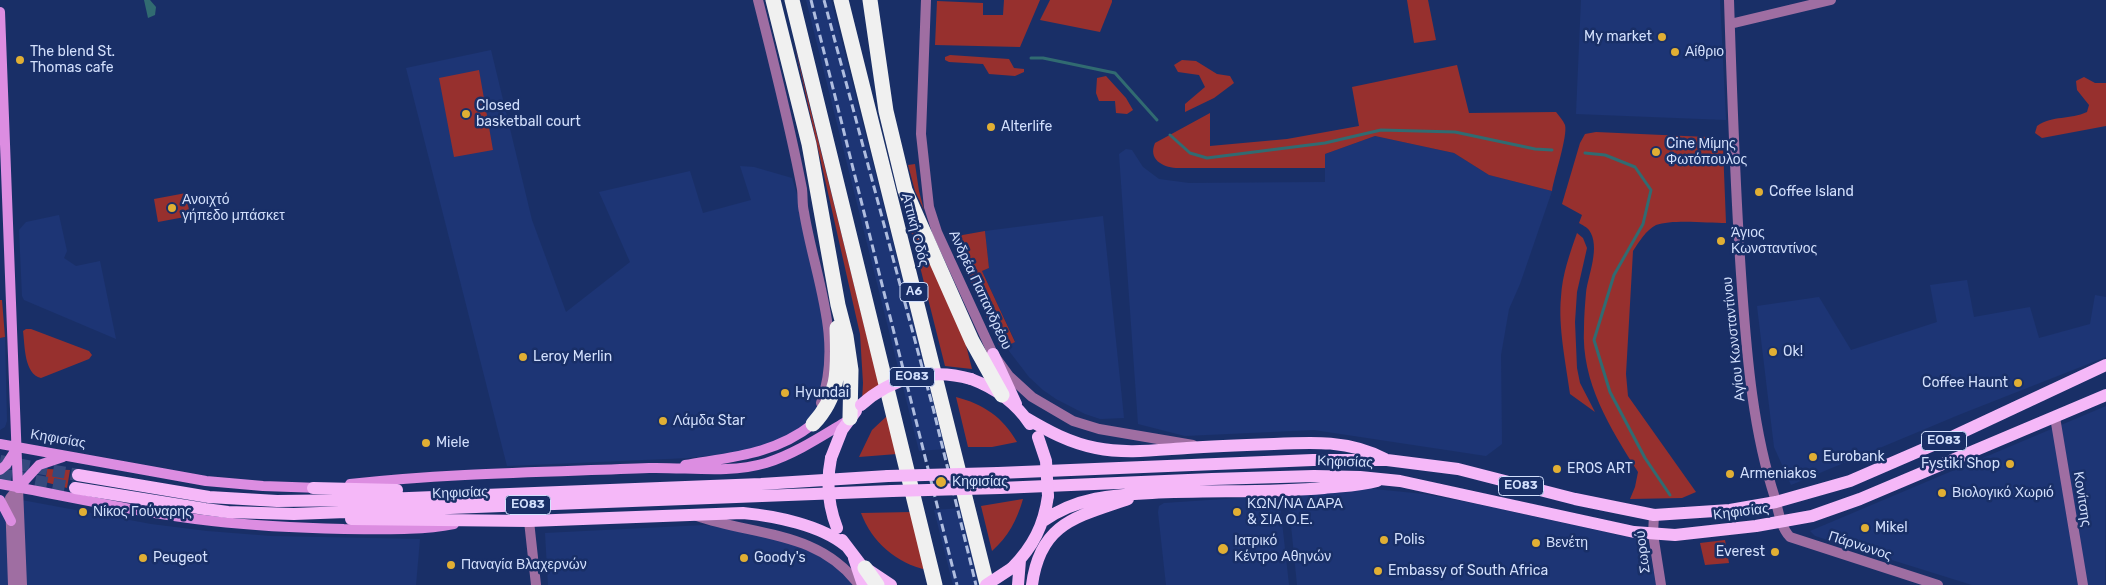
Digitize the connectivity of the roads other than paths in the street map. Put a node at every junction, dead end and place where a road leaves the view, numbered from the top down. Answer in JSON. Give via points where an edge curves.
{"nodes":[{"id":1,"x":758,"y":0,"type":"edge"},
{"id":2,"x":773,"y":0,"type":"edge"},
{"id":3,"x":792,"y":0,"type":"edge"},
{"id":4,"x":841,"y":0,"type":"edge"},
{"id":5,"x":870,"y":0,"type":"edge"},
{"id":6,"x":926,"y":0,"type":"edge"},
{"id":7,"x":1729,"y":0,"type":"edge"},
{"id":8,"x":1831,"y":0,"type":"edge"},
{"id":9,"x":0,"y":12,"type":"edge"},
{"id":10,"x":1730,"y":24,"type":"junction"},
{"id":11,"x":1,"y":58,"type":"edge"},
{"id":12,"x":838,"y":305,"type":"junction"},
{"id":13,"x":993,"y":354,"type":"junction"},
{"id":14,"x":2106,"y":365,"type":"edge"},
{"id":15,"x":1002,"y":394,"type":"junction"},
{"id":16,"x":2106,"y":395,"type":"edge"},
{"id":17,"x":2055,"y":416,"type":"junction"},
{"id":18,"x":850,"y":417,"type":"junction"},
{"id":19,"x":1026,"y":418,"type":"junction"},
{"id":20,"x":812,"y":424,"type":"junction"},
{"id":21,"x":0,"y":444,"type":"edge"},
{"id":22,"x":17,"y":447,"type":"junction"},
{"id":23,"x":1206,"y":447,"type":"junction"},
{"id":24,"x":67,"y":456,"type":"junction"},
{"id":25,"x":1387,"y":460,"type":"junction"},
{"id":26,"x":671,"y":468,"type":"junction"},
{"id":27,"x":0,"y":470,"type":"edge"},
{"id":28,"x":1383,"y":479,"type":"junction"},
{"id":29,"x":0,"y":484,"type":"edge"},
{"id":30,"x":18,"y":488,"type":"junction"},
{"id":31,"x":314,"y":488,"type":"junction"},
{"id":32,"x":500,"y":493,"type":"junction"},
{"id":33,"x":1146,"y":493,"type":"junction"},
{"id":34,"x":0,"y":500,"type":"edge"},
{"id":35,"x":1776,"y":502,"type":"junction"},
{"id":36,"x":294,"y":514,"type":"junction"},
{"id":37,"x":694,"y":515,"type":"junction"},
{"id":38,"x":1654,"y":515,"type":"junction"},
{"id":39,"x":1044,"y":517,"type":"junction"},
{"id":40,"x":469,"y":520,"type":"junction"},
{"id":41,"x":11,"y":521,"type":"junction"},
{"id":42,"x":530,"y":521,"type":"junction"},
{"id":43,"x":1782,"y":522,"type":"junction"},
{"id":44,"x":1652,"y":534,"type":"junction"},
{"id":45,"x":850,"y":551,"type":"junction"},
{"id":46,"x":1017,"y":563,"type":"junction"},
{"id":47,"x":865,"y":568,"type":"junction"},
{"id":48,"x":13,"y":585,"type":"edge"},
{"id":49,"x":22,"y":585,"type":"edge"},
{"id":50,"x":536,"y":585,"type":"edge"},
{"id":51,"x":859,"y":585,"type":"edge"},
{"id":52,"x":864,"y":585,"type":"edge"},
{"id":53,"x":877,"y":585,"type":"edge"},
{"id":54,"x":891,"y":585,"type":"edge"},
{"id":55,"x":935,"y":585,"type":"edge"},
{"id":56,"x":986,"y":585,"type":"edge"},
{"id":57,"x":1018,"y":585,"type":"edge"},
{"id":58,"x":1032,"y":585,"type":"edge"},
{"id":59,"x":1661,"y":585,"type":"edge"},
{"id":60,"x":1938,"y":585,"type":"edge"},
{"id":61,"x":2083,"y":585,"type":"edge"}],
"edges":[{"from":1,"to":20,"type":"street","via":[[824,295],[829,368]]},
{"from":2,"to":12,"type":"highway","via":[[809,144]]},
{"from":3,"to":55,"type":"highway"},
{"from":4,"to":56,"type":"highway","name":"Αττική Οδός","number":"Α6"},
{"from":5,"to":15,"type":"highway","via":[[886,111],[905,190],[968,335]]},
{"from":6,"to":13,"type":"street","name":"Ανδρέα Παπανδρέου","via":[[921,134],[929,207],[937,232]]},
{"from":7,"to":10,"type":"street","name":"Αγίου Κωνσταντίνου"},
{"from":8,"to":10,"type":"street"},
{"from":9,"to":11,"type":"main road"},
{"from":10,"to":35,"type":"street","name":"Αγίου Κωνσταντίνου","via":[[1736,209],[1746,340],[1759,436]]},
{"from":11,"to":22,"type":"main road"},
{"from":12,"to":18,"type":"highway","via":[[849,356]]},
{"from":12,"to":20,"type":"highway","via":[[836,384],[828,405]]},
{"from":13,"to":19,"type":"main road"},
{"from":13,"to":23,"type":"street","name":"Ανδρέα Παπανδρέου","via":[[1009,376],[1032,397],[1073,421],[1099,429]]},
{"from":14,"to":35,"type":"main road","name":"Κηφισίας","number":"ΕΟ83","via":[[1850,481]]},
{"from":15,"to":18,"type":"main road","number":"ΕΟ83","bridge":true,"via":[[978,382],[945,374],[914,377],[877,393]]},
{"from":15,"to":19,"type":"main road","number":"ΕΟ83"},
{"from":16,"to":17,"type":"main road","name":"Κηφισίας","number":"ΕΟ83"},
{"from":17,"to":43,"type":"main road","name":"Κηφισίας","number":"ΕΟ83","via":[[1860,499],[1812,516]]},
{"from":17,"to":61,"type":"street","name":"Κονίτσης"},
{"from":18,"to":26,"type":"main road","name":"Κηφισίας","via":[[796,450],[766,463],[718,470]]},
{"from":18,"to":45,"type":"main road","number":"ΕΟ83","bridge":true,"via":[[837,439],[830,463],[828,489],[836,528]]},
{"from":19,"to":23,"type":"main road","via":[[1059,436],[1096,448],[1143,451]]},
{"from":19,"to":39,"type":"main road","number":"ΕΟ83","bridge":true,"via":[[1043,449],[1048,472]]},
{"from":20,"to":26,"type":"main road","via":[[791,439],[761,451]]},
{"from":21,"to":22,"type":"main road","name":"Κηφισίας"},
{"from":22,"to":24,"type":"main road","name":"Κηφισίας"},
{"from":22,"to":27,"type":"main road"},
{"from":22,"to":30,"type":"main road"},
{"from":23,"to":25,"type":"main road","via":[[1337,443],[1359,447]]},
{"from":24,"to":30,"type":"main road","via":[[39,465]]},
{"from":24,"to":31,"type":"main road","name":"Κηφισίας","via":[[206,481]]},
{"from":25,"to":32,"type":"main road","name":"Κηφισίας","number":"ΕΟ83","bridge":true,"via":[[1313,460]]},
{"from":25,"to":38,"type":"main road","name":"Κηφισίας","number":"ΕΟ83","via":[[1458,469]]},
{"from":26,"to":31,"type":"main road","name":"Κηφισίας","via":[[422,477]]},
{"from":28,"to":33,"type":"main road","via":[[1360,486],[1280,492]]},
{"from":28,"to":36,"type":"main road","name":"Κηφισίας","number":"ΕΟ83","bridge":true,"via":[[1314,476]]},
{"from":28,"to":44,"type":"main road","name":"Κηφισίας","number":"ΕΟ83"},
{"from":29,"to":30,"type":"main road","name":"Κηφισίας"},
{"from":30,"to":40,"type":"main road","name":"Κηφισίας","via":[[164,514],[266,526],[427,528]]},
{"from":30,"to":41,"type":"street","via":[[10,498]]},
{"from":30,"to":49,"type":"street"},
{"from":31,"to":32,"type":"main road"},
{"from":32,"to":36,"type":"main road","name":"Κηφισίας","number":"ΕΟ83","via":[[314,501],[230,500],[76,482],[205,510]]},
{"from":33,"to":39,"type":"main road","via":[[1086,500]]},
{"from":33,"to":58,"type":"main road","via":[[1088,513],[1055,531],[1040,552]]},
{"from":34,"to":41,"type":"main road"},
{"from":35,"to":38,"type":"main road","name":"Κηφισίας","number":"ΕΟ83","via":[[1730,510]]},
{"from":35,"to":43,"type":"street","name":"Αγίου Κωνσταντίνου"},
{"from":36,"to":40,"type":"main road","via":[[362,520]]},
{"from":37,"to":42,"type":"main road"},
{"from":37,"to":45,"type":"main road","via":[[731,513],[772,517],[835,538]]},
{"from":37,"to":51,"type":"street","via":[[806,544],[842,566]]},
{"from":38,"to":44,"type":"street","name":"Σωρού"},
{"from":39,"to":46,"type":"main road","number":"ΕΟ83","via":[[1034,541]]},
{"from":40,"to":42,"type":"main road"},
{"from":41,"to":48,"type":"street"},
{"from":42,"to":50,"type":"street"},
{"from":43,"to":44,"type":"main road","name":"Κηφισίας","number":"ΕΟ83","via":[[1675,535]]},
{"from":43,"to":60,"type":"street","name":"Πάρνωνος","via":[[1788,534],[1797,540]]},
{"from":44,"to":59,"type":"street","name":"Σωρού"},
{"from":45,"to":47,"type":"main road","number":"ΕΟ83"},
{"from":45,"to":52,"type":"main road"},
{"from":46,"to":56,"type":"main road","number":"ΕΟ83","bridge":true},
{"from":46,"to":57,"type":"main road"},
{"from":47,"to":53,"type":"highway"},
{"from":47,"to":54,"type":"main road","number":"ΕΟ83"}]}
